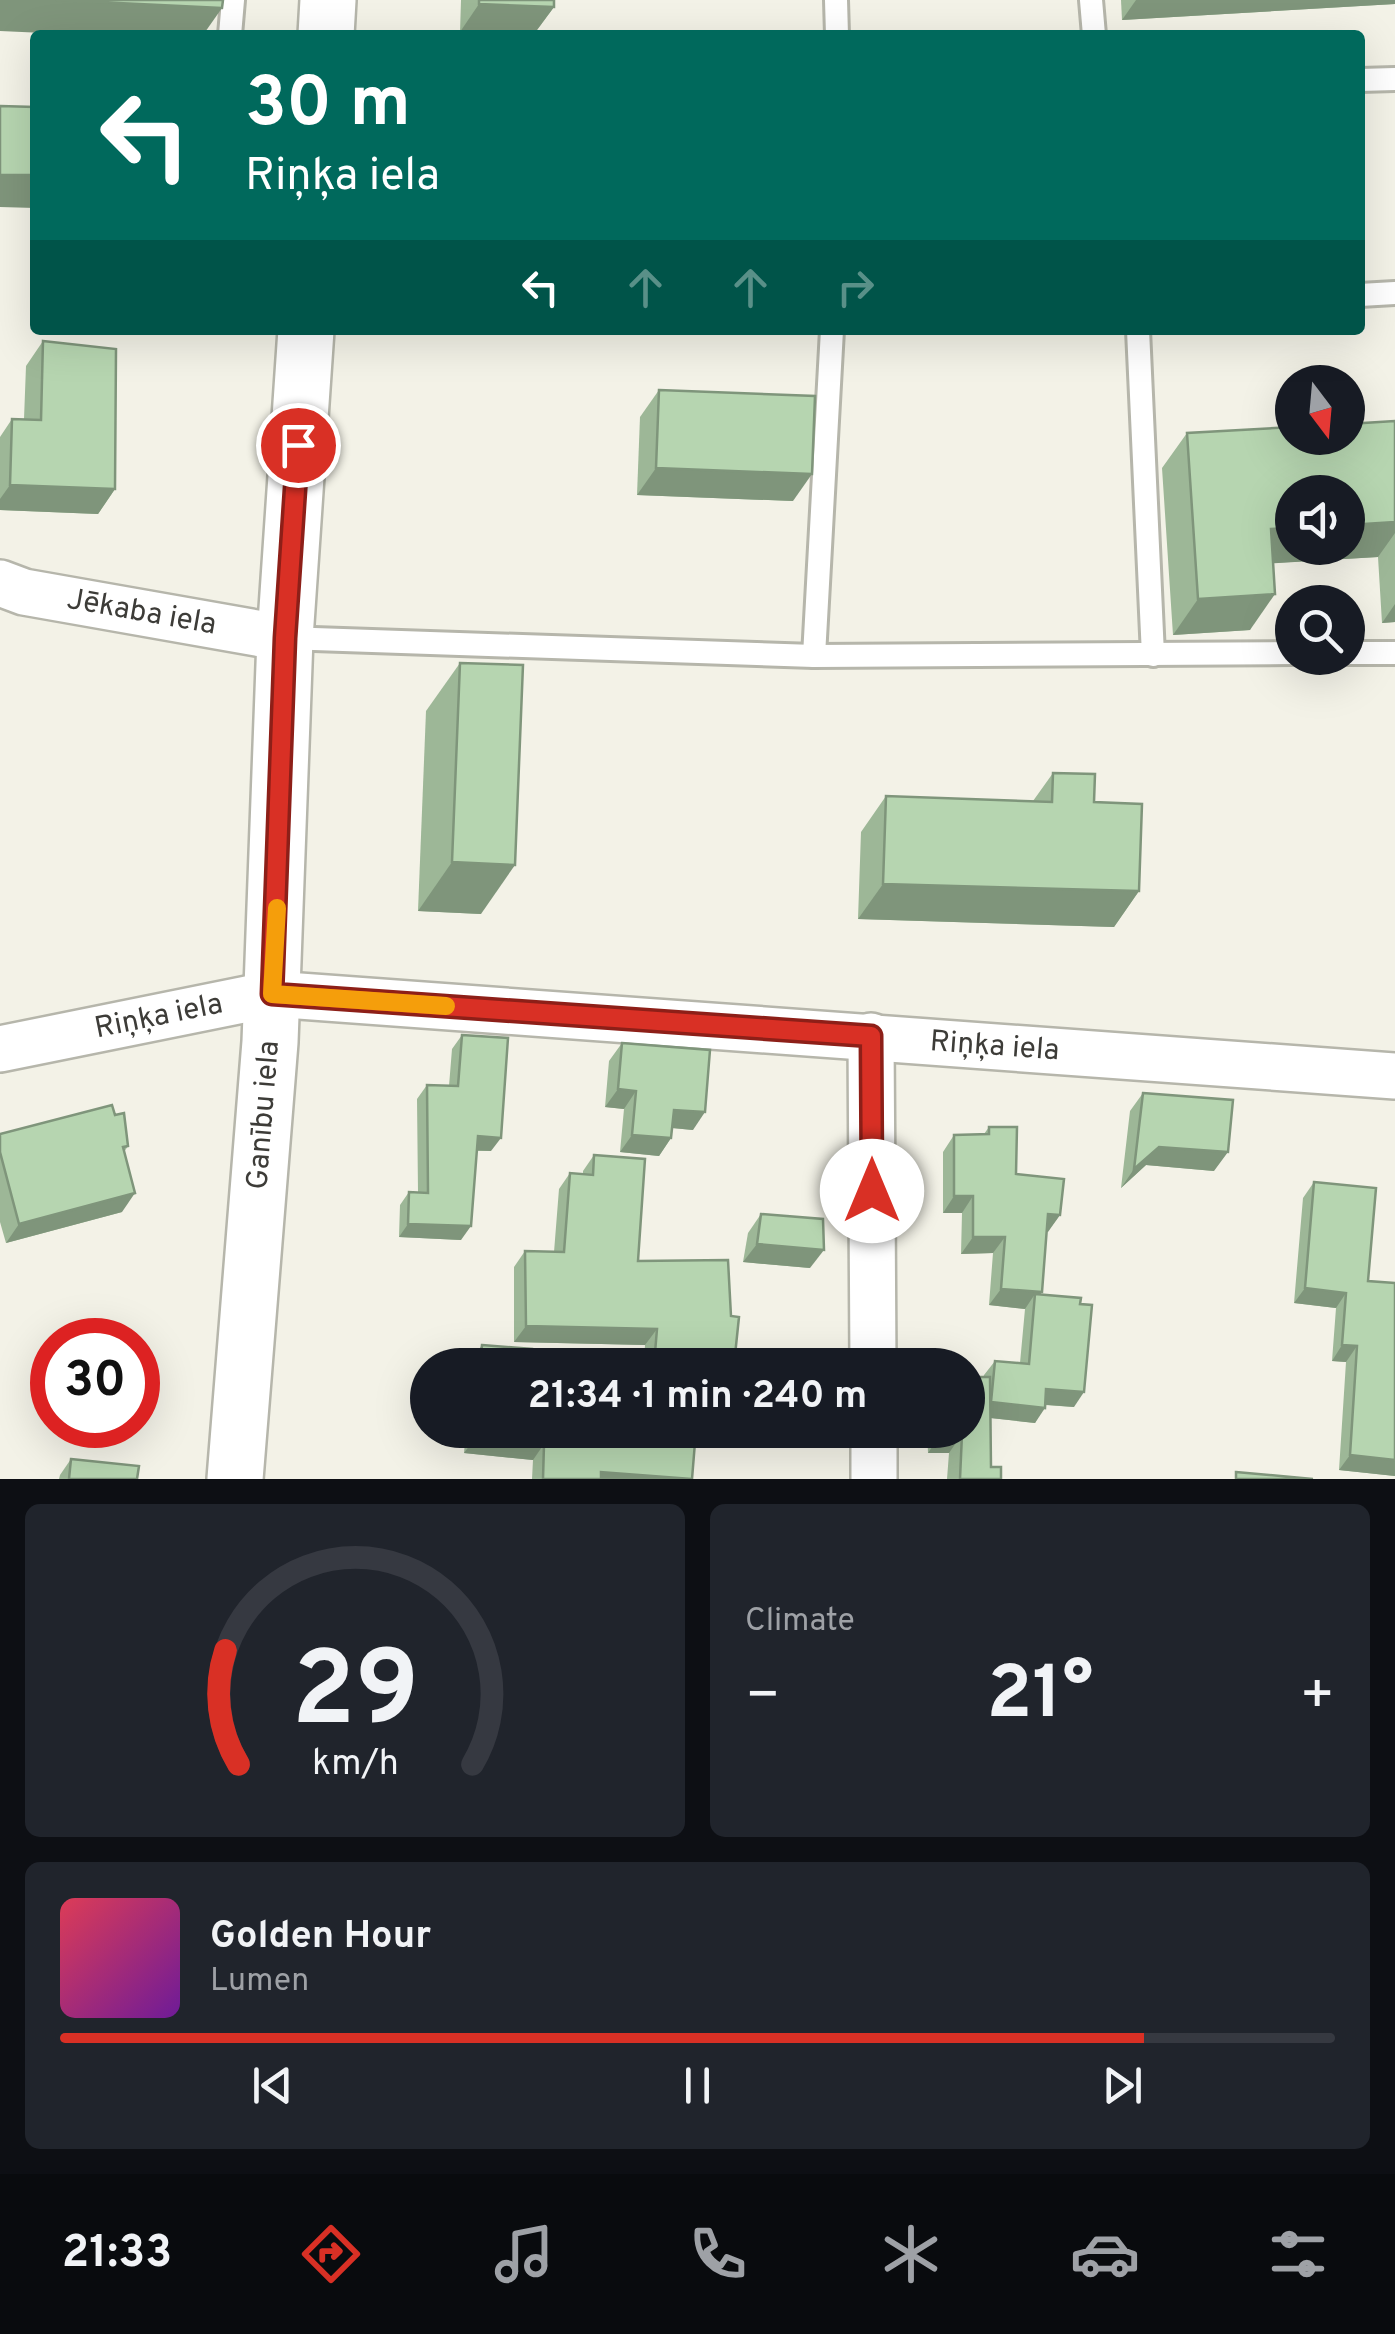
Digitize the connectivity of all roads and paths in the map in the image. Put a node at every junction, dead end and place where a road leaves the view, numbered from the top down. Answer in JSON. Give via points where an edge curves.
{"nodes":[{"id":1,"x":233,"y":0,"type":"edge"},
{"id":2,"x":328,"y":0,"type":"edge"},
{"id":3,"x":836,"y":0,"type":"edge"},
{"id":4,"x":1091,"y":0,"type":"edge"},
{"id":5,"x":230,"y":30,"type":"edge"},
{"id":6,"x":326,"y":30,"type":"edge"},
{"id":7,"x":837,"y":30,"type":"edge"},
{"id":8,"x":1094,"y":30,"type":"edge"},
{"id":9,"x":1395,"y":78,"type":"edge"},
{"id":10,"x":1365,"y":80,"type":"edge"},
{"id":11,"x":1395,"y":293,"type":"edge"},
{"id":12,"x":1365,"y":296,"type":"edge"},
{"id":13,"x":306,"y":335,"type":"edge"},
{"id":14,"x":832,"y":335,"type":"edge"},
{"id":15,"x":1138,"y":335,"type":"edge"},
{"id":16,"x":0,"y":583,"type":"edge"},
{"id":17,"x":285,"y":638,"type":"junction"},
{"id":18,"x":1365,"y":653,"type":"edge"},
{"id":19,"x":1395,"y":653,"type":"edge"},
{"id":20,"x":1153,"y":654,"type":"junction"},
{"id":21,"x":1275,"y":654,"type":"edge"},
{"id":22,"x":814,"y":656,"type":"junction"},
{"id":23,"x":272,"y":994,"type":"junction"},
{"id":24,"x":871,"y":1036,"type":"junction"},
{"id":25,"x":0,"y":1049,"type":"edge"},
{"id":26,"x":1395,"y":1076,"type":"edge"},
{"id":27,"x":874,"y":1348,"type":"edge"},
{"id":28,"x":874,"y":1448,"type":"edge"},
{"id":29,"x":235,"y":1479,"type":"edge"},
{"id":30,"x":874,"y":1479,"type":"edge"}],
"edges":[{"from":1,"to":5,"type":"lane"},
{"from":2,"to":6,"type":"street"},
{"from":3,"to":7,"type":"lane"},
{"from":4,"to":8,"type":"lane"},
{"from":9,"to":10,"type":"lane"},
{"from":11,"to":12,"type":"lane"},
{"from":13,"to":17,"type":"street","name":"Ganību iela"},
{"from":14,"to":22,"type":"lane"},
{"from":15,"to":20,"type":"lane"},
{"from":16,"to":17,"type":"street","name":"Jēkaba iela"},
{"from":17,"to":22,"type":"lane"},
{"from":17,"to":23,"type":"street","name":"Ganību iela"},
{"from":18,"to":19,"type":"lane"},
{"from":20,"to":21,"type":"lane"},
{"from":20,"to":22,"type":"lane"},
{"from":23,"to":24,"type":"street","name":"Riņķa iela"},
{"from":23,"to":25,"type":"street","name":"Riņķa iela"},
{"from":23,"to":29,"type":"street","name":"Ganību iela"},
{"from":24,"to":26,"type":"street","name":"Riņķa iela"},
{"from":24,"to":27,"type":"street"},
{"from":28,"to":30,"type":"street"}]}
